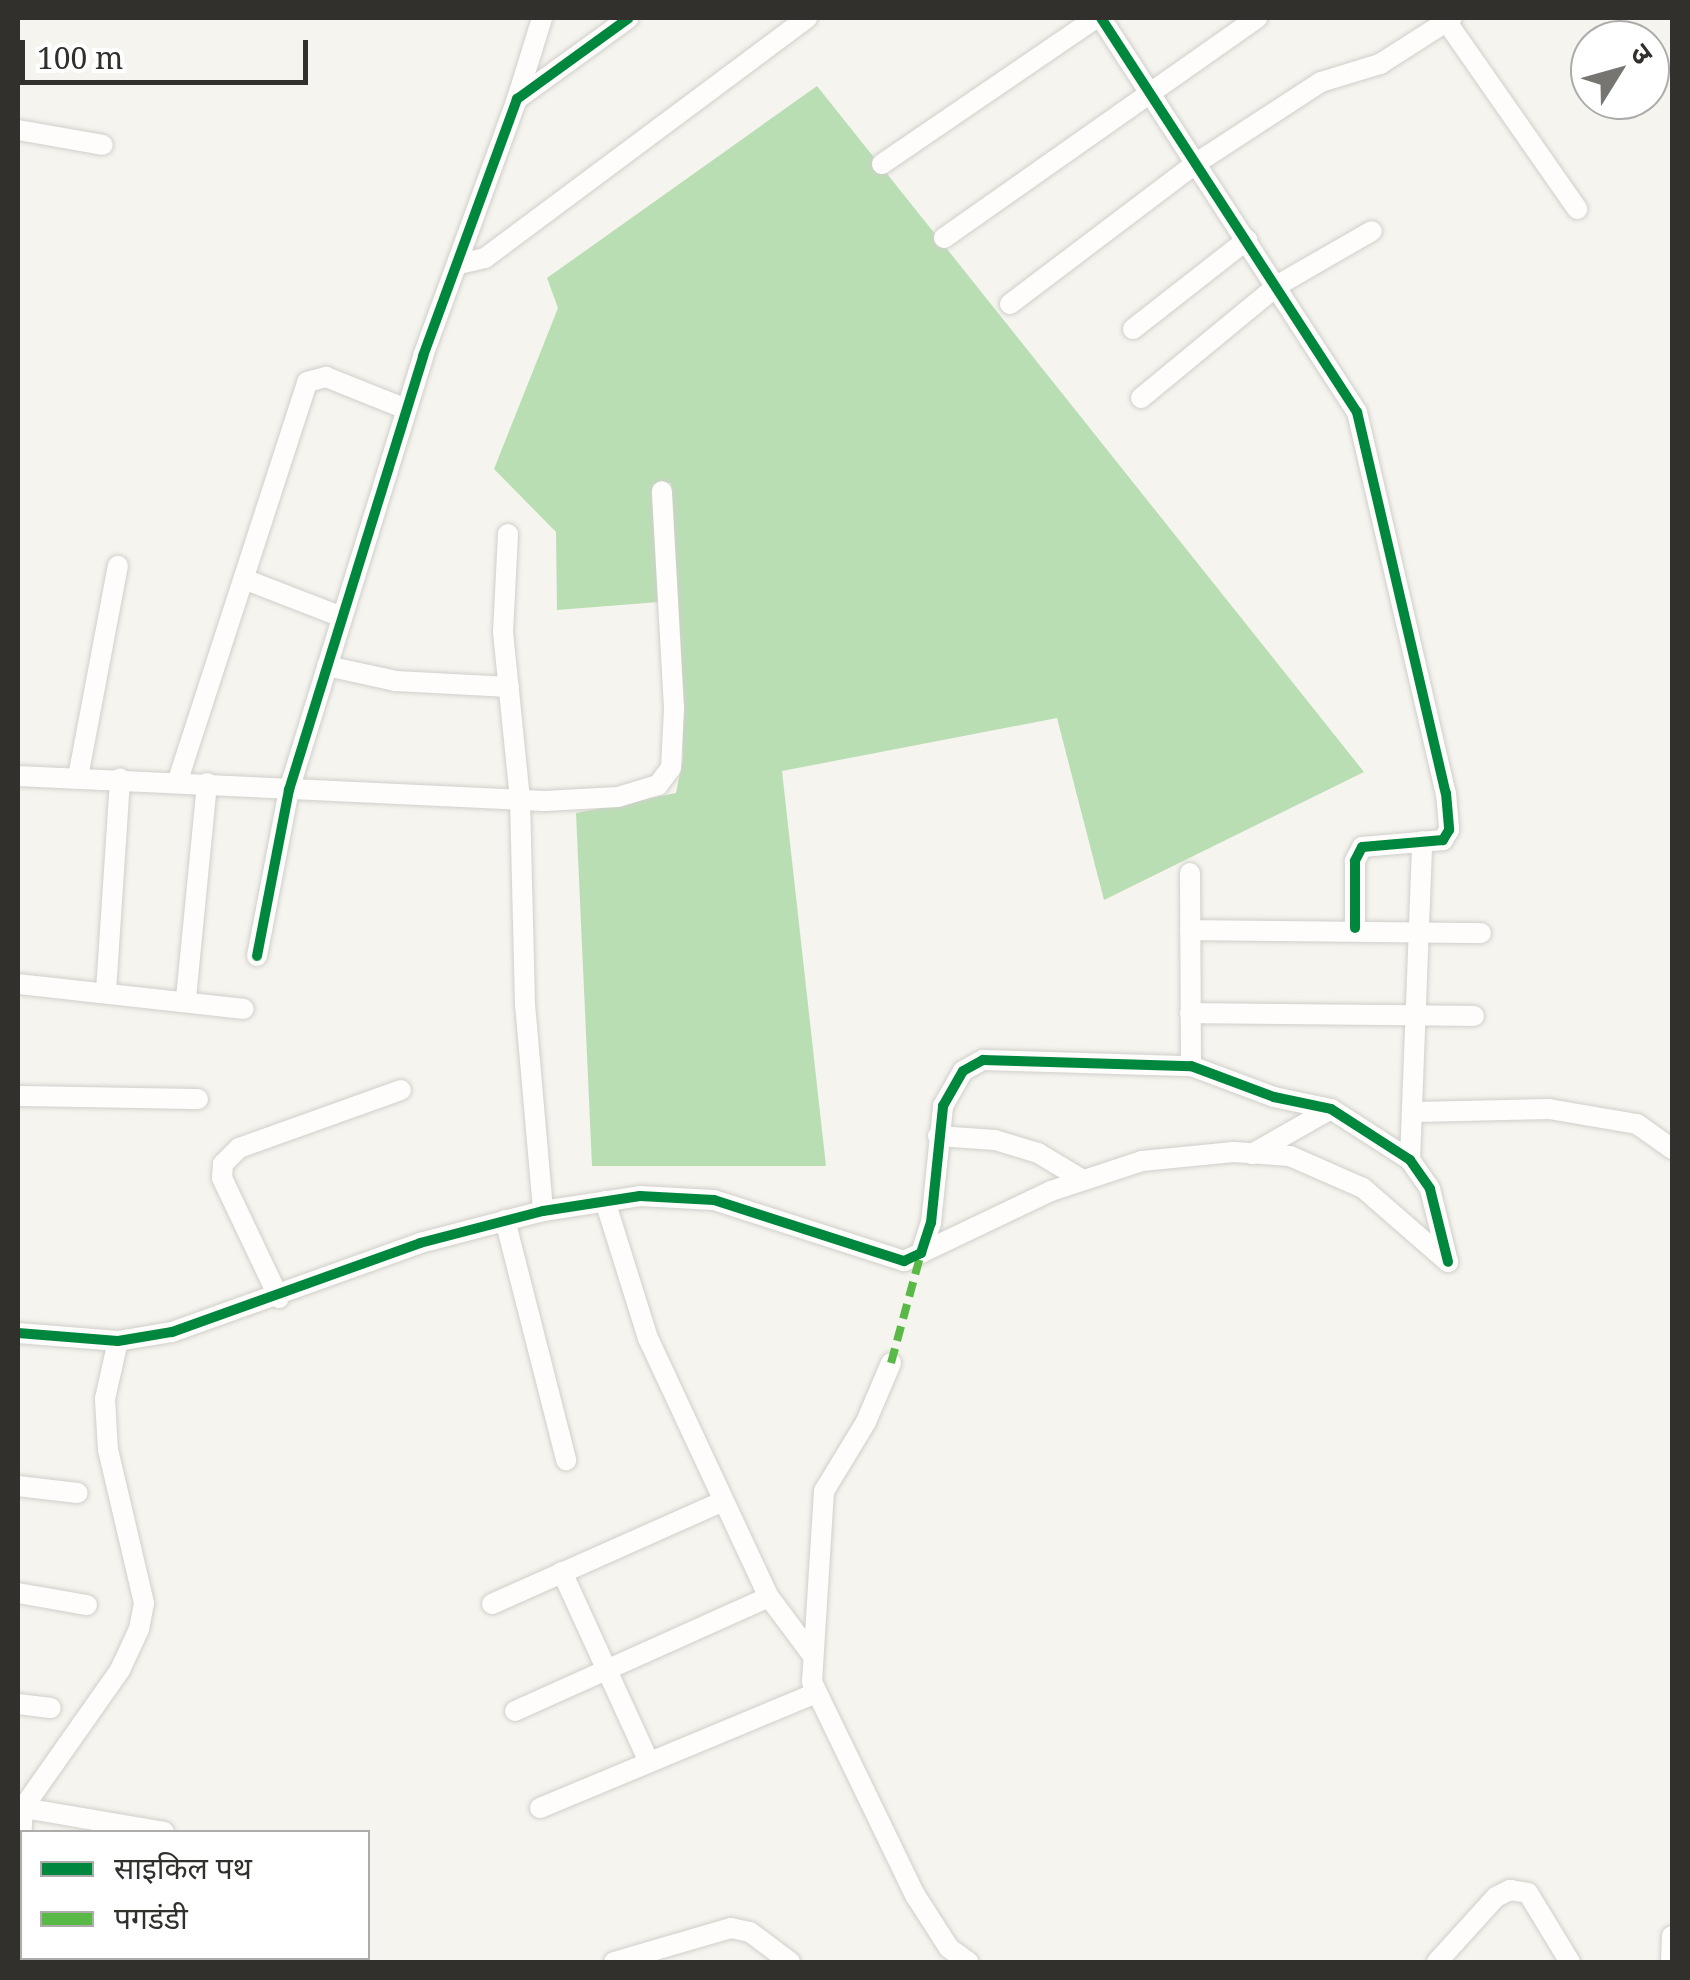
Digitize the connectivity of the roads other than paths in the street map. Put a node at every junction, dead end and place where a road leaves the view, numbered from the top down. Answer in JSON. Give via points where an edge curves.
{"nodes":[{"id":1,"x":542,"y":18,"type":"edge"},
{"id":2,"x":628,"y":18,"type":"edge"},
{"id":3,"x":808,"y":18,"type":"edge"},
{"id":4,"x":1098,"y":18,"type":"edge"},
{"id":5,"x":1258,"y":18,"type":"edge"},
{"id":6,"x":1447,"y":19,"type":"edge"},
{"id":7,"x":1150,"y":92,"type":"junction"},
{"id":8,"x":517,"y":99,"type":"junction"},
{"id":9,"x":18,"y":130,"type":"edge"},
{"id":10,"x":104,"y":145,"type":"dead end"},
{"id":11,"x":882,"y":164,"type":"dead end"},
{"id":12,"x":1196,"y":164,"type":"junction"},
{"id":13,"x":1577,"y":209,"type":"dead end"},
{"id":14,"x":1372,"y":231,"type":"dead end"},
{"id":15,"x":944,"y":238,"type":"dead end"},
{"id":16,"x":1248,"y":240,"type":"junction"},
{"id":17,"x":459,"y":264,"type":"junction"},
{"id":18,"x":1278,"y":285,"type":"junction"},
{"id":19,"x":1010,"y":304,"type":"dead end"},
{"id":20,"x":1133,"y":329,"type":"dead end"},
{"id":21,"x":1141,"y":398,"type":"dead end"},
{"id":22,"x":406,"y":409,"type":"junction"},
{"id":23,"x":662,"y":491,"type":"dead end"},
{"id":24,"x":508,"y":534,"type":"dead end"},
{"id":25,"x":118,"y":566,"type":"dead end"},
{"id":26,"x":244,"y":579,"type":"junction"},
{"id":27,"x":342,"y":618,"type":"junction"},
{"id":28,"x":328,"y":666,"type":"junction"},
{"id":29,"x":508,"y":687,"type":"junction"},
{"id":30,"x":18,"y":776,"type":"edge"},
{"id":31,"x":78,"y":777,"type":"junction"},
{"id":32,"x":120,"y":778,"type":"junction"},
{"id":33,"x":178,"y":780,"type":"junction"},
{"id":34,"x":206,"y":783,"type":"junction"},
{"id":35,"x":289,"y":790,"type":"junction"},
{"id":36,"x":520,"y":800,"type":"junction"},
{"id":37,"x":1422,"y":842,"type":"junction"},
{"id":38,"x":1190,"y":873,"type":"dead end"},
{"id":39,"x":1355,"y":928,"type":"junction"},
{"id":40,"x":1421,"y":928,"type":"junction"},
{"id":41,"x":1190,"y":930,"type":"junction"},
{"id":42,"x":1481,"y":932,"type":"dead end"},
{"id":43,"x":257,"y":956,"type":"dead end"},
{"id":44,"x":18,"y":984,"type":"edge"},
{"id":45,"x":106,"y":991,"type":"junction"},
{"id":46,"x":186,"y":998,"type":"junction"},
{"id":47,"x":244,"y":1009,"type":"dead end"},
{"id":48,"x":1190,"y":1013,"type":"junction"},
{"id":49,"x":1420,"y":1016,"type":"junction"},
{"id":50,"x":1474,"y":1016,"type":"dead end"},
{"id":51,"x":1191,"y":1066,"type":"junction"},
{"id":52,"x":401,"y":1090,"type":"dead end"},
{"id":53,"x":18,"y":1096,"type":"edge"},
{"id":54,"x":198,"y":1099,"type":"dead end"},
{"id":55,"x":1331,"y":1109,"type":"junction"},
{"id":56,"x":1416,"y":1112,"type":"junction"},
{"id":57,"x":938,"y":1136,"type":"junction"},
{"id":58,"x":1672,"y":1150,"type":"edge"},
{"id":59,"x":1252,"y":1154,"type":"junction"},
{"id":60,"x":1410,"y":1160,"type":"junction"},
{"id":61,"x":1083,"y":1180,"type":"junction"},
{"id":62,"x":605,"y":1201,"type":"junction"},
{"id":63,"x":543,"y":1211,"type":"junction"},
{"id":64,"x":505,"y":1220,"type":"junction"},
{"id":65,"x":921,"y":1253,"type":"junction"},
{"id":66,"x":279,"y":1298,"type":"junction"},
{"id":67,"x":18,"y":1333,"type":"edge"},
{"id":68,"x":118,"y":1341,"type":"junction"},
{"id":69,"x":891,"y":1363,"type":"dead end"},
{"id":70,"x":566,"y":1460,"type":"dead end"},
{"id":71,"x":18,"y":1486,"type":"edge"},
{"id":72,"x":78,"y":1493,"type":"dead end"},
{"id":73,"x":723,"y":1501,"type":"junction"},
{"id":74,"x":562,"y":1572,"type":"junction"},
{"id":75,"x":18,"y":1593,"type":"edge"},
{"id":76,"x":769,"y":1597,"type":"junction"},
{"id":77,"x":492,"y":1604,"type":"dead end"},
{"id":78,"x":87,"y":1605,"type":"dead end"},
{"id":79,"x":810,"y":1652,"type":"junction"},
{"id":80,"x":608,"y":1671,"type":"junction"},
{"id":81,"x":816,"y":1693,"type":"junction"},
{"id":82,"x":18,"y":1704,"type":"edge"},
{"id":83,"x":51,"y":1708,"type":"dead end"},
{"id":84,"x":515,"y":1710,"type":"dead end"},
{"id":85,"x":649,"y":1762,"type":"junction"},
{"id":86,"x":20,"y":1807,"type":"edge"},
{"id":87,"x":540,"y":1808,"type":"dead end"},
{"id":88,"x":152,"y":1830,"type":"edge"},
{"id":89,"x":18,"y":1892,"type":"edge"},
{"id":90,"x":1672,"y":1936,"type":"edge"},
{"id":91,"x":1452,"y":1943,"type":"junction"},
{"id":92,"x":614,"y":1962,"type":"edge"},
{"id":93,"x":790,"y":1962,"type":"edge"},
{"id":94,"x":968,"y":1962,"type":"edge"},
{"id":95,"x":1436,"y":1962,"type":"edge"},
{"id":96,"x":1463,"y":1962,"type":"edge"},
{"id":97,"x":1570,"y":1962,"type":"edge"},
{"id":98,"x":1671,"y":1962,"type":"edge"}],
"edges":[{"from":1,"to":8,"type":"street"},
{"from":2,"to":8,"type":"street"},
{"from":3,"to":17,"type":"street","via":[[484,258]]},
{"from":4,"to":7,"type":"street"},
{"from":4,"to":11,"type":"street"},
{"from":5,"to":7,"type":"street"},
{"from":6,"to":12,"type":"street","via":[[1380,64],[1321,82]]},
{"from":6,"to":13,"type":"street"},
{"from":7,"to":12,"type":"street"},
{"from":7,"to":15,"type":"street"},
{"from":8,"to":17,"type":"street"},
{"from":9,"to":10,"type":"street"},
{"from":12,"to":16,"type":"street"},
{"from":12,"to":19,"type":"street"},
{"from":14,"to":18,"type":"street"},
{"from":16,"to":18,"type":"street"},
{"from":16,"to":20,"type":"street"},
{"from":17,"to":22,"type":"street"},
{"from":18,"to":21,"type":"street"},
{"from":18,"to":37,"type":"street","via":[[1357,412],[1446,793],[1449,830],[1444,840]]},
{"from":22,"to":26,"type":"street","via":[[326,378],[307,382]]},
{"from":22,"to":27,"type":"street"},
{"from":23,"to":36,"type":"street","via":[[671,768],[658,785],[618,797]]},
{"from":24,"to":29,"type":"street","via":[[501,576]]},
{"from":25,"to":31,"type":"street"},
{"from":26,"to":27,"type":"street"},
{"from":26,"to":33,"type":"street"},
{"from":27,"to":28,"type":"street"},
{"from":28,"to":29,"type":"street","via":[[396,682]]},
{"from":28,"to":35,"type":"street"},
{"from":29,"to":36,"type":"street"},
{"from":30,"to":31,"type":"street"},
{"from":31,"to":32,"type":"street"},
{"from":32,"to":33,"type":"street"},
{"from":32,"to":45,"type":"street"},
{"from":33,"to":34,"type":"street"},
{"from":34,"to":35,"type":"street"},
{"from":34,"to":46,"type":"street"},
{"from":35,"to":36,"type":"street"},
{"from":35,"to":43,"type":"street"},
{"from":36,"to":63,"type":"street","via":[[525,1004]]},
{"from":37,"to":39,"type":"street","via":[[1362,847],[1355,861]]},
{"from":37,"to":40,"type":"street"},
{"from":38,"to":41,"type":"street"},
{"from":39,"to":40,"type":"street"},
{"from":39,"to":41,"type":"street"},
{"from":40,"to":42,"type":"street"},
{"from":40,"to":49,"type":"street"},
{"from":41,"to":48,"type":"street"},
{"from":44,"to":45,"type":"street"},
{"from":45,"to":46,"type":"street"},
{"from":46,"to":47,"type":"street"},
{"from":48,"to":49,"type":"street"},
{"from":48,"to":51,"type":"street"},
{"from":49,"to":50,"type":"street"},
{"from":49,"to":56,"type":"street"},
{"from":51,"to":55,"type":"street","via":[[1274,1097]]},
{"from":51,"to":57,"type":"street","via":[[983,1060],[964,1070],[950,1089]]},
{"from":52,"to":66,"type":"street","via":[[240,1148],[223,1164],[222,1178]]},
{"from":53,"to":54,"type":"street"},
{"from":55,"to":59,"type":"street"},
{"from":55,"to":60,"type":"street"},
{"from":56,"to":58,"type":"street","via":[[1549,1109],[1637,1124]]},
{"from":56,"to":60,"type":"street"},
{"from":57,"to":61,"type":"street","via":[[995,1140],[1038,1153]]},
{"from":57,"to":65,"type":"street","via":[[931,1223]]},
{"from":59,"to":60,"type":"street","via":[[1290,1156],[1363,1188],[1448,1262],[1430,1190]]},
{"from":59,"to":61,"type":"street","via":[[1187,1153]]},
{"from":61,"to":65,"type":"street"},
{"from":62,"to":63,"type":"street"},
{"from":62,"to":65,"type":"street","via":[[714,1200],[904,1261]]},
{"from":62,"to":73,"type":"street","via":[[648,1338]]},
{"from":63,"to":64,"type":"street"},
{"from":64,"to":66,"type":"street","via":[[420,1243]]},
{"from":64,"to":70,"type":"street"},
{"from":66,"to":68,"type":"street","via":[[172,1332]]},
{"from":67,"to":68,"type":"street"},
{"from":68,"to":86,"type":"street","via":[[106,1400],[108,1450],[144,1603],[139,1629],[120,1670]]},
{"from":69,"to":79,"type":"street","via":[[866,1422],[824,1491]]},
{"from":71,"to":72,"type":"street"},
{"from":73,"to":74,"type":"street"},
{"from":73,"to":76,"type":"street"},
{"from":74,"to":77,"type":"street"},
{"from":74,"to":80,"type":"street"},
{"from":75,"to":78,"type":"street"},
{"from":76,"to":79,"type":"street"},
{"from":76,"to":80,"type":"street"},
{"from":79,"to":81,"type":"street"},
{"from":80,"to":84,"type":"street"},
{"from":80,"to":85,"type":"street"},
{"from":81,"to":85,"type":"street"},
{"from":81,"to":94,"type":"street","via":[[914,1895],[950,1948]]},
{"from":82,"to":83,"type":"street"},
{"from":85,"to":87,"type":"street"},
{"from":86,"to":88,"type":"street"},
{"from":86,"to":89,"type":"street"},
{"from":90,"to":98,"type":"street"},
{"from":91,"to":95,"type":"street"},
{"from":91,"to":96,"type":"street"},
{"from":91,"to":97,"type":"street","via":[[1510,1890],[1528,1893]]},
{"from":92,"to":93,"type":"street","via":[[731,1928],[750,1932]]}]}
